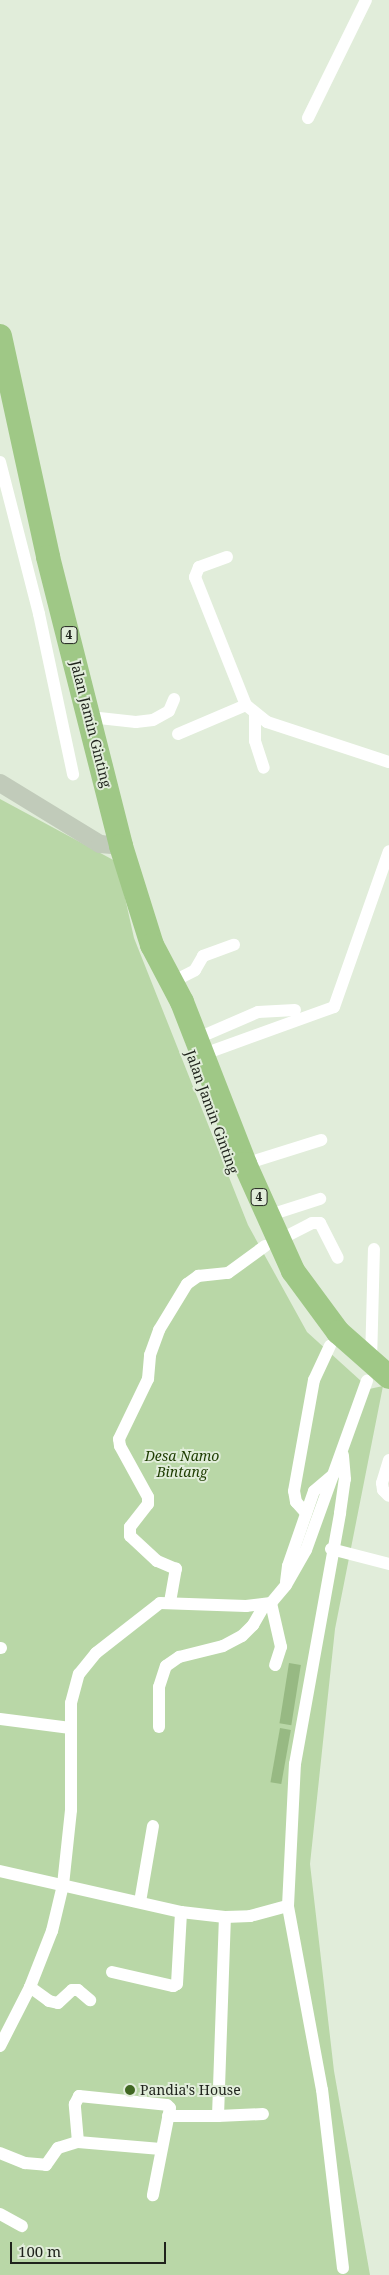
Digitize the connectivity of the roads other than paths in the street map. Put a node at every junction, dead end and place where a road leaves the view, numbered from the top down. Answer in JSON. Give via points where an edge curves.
{"nodes":[{"id":1,"x":366,"y":0,"type":"edge"},
{"id":2,"x":308,"y":118,"type":"dead end"},
{"id":3,"x":0,"y":336,"type":"edge"},
{"id":4,"x":0,"y":462,"type":"edge"},
{"id":5,"x":227,"y":557,"type":"dead end"},
{"id":6,"x":62,"y":608,"type":"junction"},
{"id":7,"x":39,"y":614,"type":"junction"},
{"id":8,"x":174,"y":699,"type":"dead end"},
{"id":9,"x":246,"y":705,"type":"junction"},
{"id":10,"x":255,"y":715,"type":"junction"},
{"id":11,"x":90,"y":716,"type":"junction"},
{"id":12,"x":178,"y":734,"type":"dead end"},
{"id":13,"x":389,"y":762,"type":"edge"},
{"id":14,"x":264,"y":768,"type":"dead end"},
{"id":15,"x":73,"y":774,"type":"dead end"},
{"id":16,"x":0,"y":783,"type":"edge"},
{"id":17,"x":121,"y":846,"type":"junction"},
{"id":18,"x":389,"y":851,"type":"edge"},
{"id":19,"x":234,"y":945,"type":"dead end"},
{"id":20,"x":172,"y":986,"type":"junction"},
{"id":21,"x":295,"y":1010,"type":"dead end"},
{"id":22,"x":196,"y":1045,"type":"junction"},
{"id":23,"x":322,"y":1140,"type":"dead end"},
{"id":24,"x":245,"y":1164,"type":"junction"},
{"id":25,"x":320,"y":1199,"type":"dead end"},
{"id":26,"x":267,"y":1216,"type":"junction"},
{"id":27,"x":272,"y":1243,"type":"junction"},
{"id":28,"x":374,"y":1249,"type":"dead end"},
{"id":29,"x":338,"y":1258,"type":"dead end"},
{"id":30,"x":330,"y":1346,"type":"junction"},
{"id":31,"x":376,"y":1374,"type":"edge"},
{"id":32,"x":389,"y":1394,"type":"edge"},
{"id":33,"x":343,"y":1450,"type":"junction"},
{"id":34,"x":389,"y":1460,"type":"edge"},
{"id":35,"x":333,"y":1475,"type":"junction"},
{"id":36,"x":389,"y":1496,"type":"edge"},
{"id":37,"x":306,"y":1513,"type":"junction"},
{"id":38,"x":331,"y":1549,"type":"junction"},
{"id":39,"x":389,"y":1564,"type":"edge"},
{"id":40,"x":286,"y":1585,"type":"junction"},
{"id":41,"x":170,"y":1602,"type":"junction"},
{"id":42,"x":268,"y":1604,"type":"junction"},
{"id":43,"x":275,"y":1665,"type":"dead end"},
{"id":44,"x":0,"y":1719,"type":"edge"},
{"id":45,"x":159,"y":1727,"type":"dead end"},
{"id":46,"x":70,"y":1728,"type":"junction"},
{"id":47,"x":153,"y":1826,"type":"dead end"},
{"id":48,"x":0,"y":1871,"type":"edge"},
{"id":49,"x":63,"y":1885,"type":"junction"},
{"id":50,"x":140,"y":1902,"type":"junction"},
{"id":51,"x":288,"y":1906,"type":"junction"},
{"id":52,"x":181,"y":1912,"type":"junction"},
{"id":53,"x":225,"y":1917,"type":"junction"},
{"id":54,"x":112,"y":1972,"type":"dead end"},
{"id":55,"x":30,"y":1987,"type":"junction"},
{"id":56,"x":90,"y":2000,"type":"dead end"},
{"id":57,"x":0,"y":2046,"type":"edge"},
{"id":58,"x":263,"y":2114,"type":"dead end"},
{"id":59,"x":168,"y":2116,"type":"junction"},
{"id":60,"x":218,"y":2116,"type":"junction"},
{"id":61,"x":78,"y":2142,"type":"junction"},
{"id":62,"x":161,"y":2148,"type":"junction"},
{"id":63,"x":1,"y":2157,"type":"edge"},
{"id":64,"x":154,"y":2195,"type":"dead end"},
{"id":65,"x":0,"y":2214,"type":"edge"},
{"id":66,"x":22,"y":2226,"type":"dead end"},
{"id":67,"x":343,"y":2268,"type":"dead end"}],
"edges":[{"from":1,"to":2,"type":"street"},
{"from":3,"to":6,"type":"highway","name":"Jalan Jamin Ginting","number":"4"},
{"from":4,"to":7,"type":"street"},
{"from":5,"to":9,"type":"street","via":[[199,567],[196,577],[237,690]]},
{"from":6,"to":7,"type":"street"},
{"from":6,"to":11,"type":"highway","name":"Jalan Jamin Ginting","number":"4"},
{"from":7,"to":15,"type":"street"},
{"from":8,"to":11,"type":"street","via":[[169,711],[153,720],[136,722]]},
{"from":9,"to":10,"type":"street"},
{"from":9,"to":12,"type":"street"},
{"from":10,"to":13,"type":"street","via":[[266,722]]},
{"from":10,"to":14,"type":"street","via":[[255,741]]},
{"from":11,"to":17,"type":"highway","name":"Jalan Jamin Ginting","number":"4"},
{"from":16,"to":17,"type":"street","via":[[100,844]]},
{"from":17,"to":20,"type":"highway","name":"Jalan Jamin Ginting","number":"4","via":[[152,944]]},
{"from":18,"to":22,"type":"street","via":[[334,1008]]},
{"from":19,"to":20,"type":"street","via":[[203,956],[195,970]]},
{"from":20,"to":22,"type":"highway","name":"Jalan Jamin Ginting","number":"4"},
{"from":21,"to":22,"type":"street","via":[[258,1012]]},
{"from":22,"to":24,"type":"highway","name":"Jalan Jamin Ginting","number":"4"},
{"from":22,"to":27,"type":"highway","name":"Jalan Jamin Ginting","number":"4","via":[[222,1144]]},
{"from":23,"to":24,"type":"street"},
{"from":24,"to":26,"type":"highway","name":"Jalan Jamin Ginting","number":"4"},
{"from":25,"to":26,"type":"street"},
{"from":26,"to":27,"type":"highway","name":"Jalan Jamin Ginting","number":"4"},
{"from":27,"to":29,"type":"street","via":[[312,1223],[320,1223]]},
{"from":27,"to":30,"type":"highway","name":"Jalan Jamin Ginting","number":"4","via":[[302,1310]]},
{"from":27,"to":31,"type":"highway","name":"Jalan Jamin Ginting","number":"4","via":[[311,1298]]},
{"from":27,"to":41,"type":"street","via":[[228,1273],[198,1276],[187,1284],[159,1330],[150,1355],[148,1379],[119,1439],[148,1497],[148,1504],[130,1527],[130,1536],[157,1561],[176,1568]]},
{"from":28,"to":31,"type":"street"},
{"from":30,"to":31,"type":"highway","name":"Jalan Jamin Ginting","number":"4"},
{"from":30,"to":37,"type":"street","via":[[314,1380],[294,1491],[296,1502]]},
{"from":31,"to":32,"type":"highway","name":"Jalan Jamin Ginting","number":"4"},
{"from":31,"to":33,"type":"street"},
{"from":33,"to":35,"type":"street"},
{"from":33,"to":38,"type":"street","via":[[345,1479]]},
{"from":34,"to":36,"type":"street","via":[[382,1483]]},
{"from":35,"to":37,"type":"street","via":[[314,1491]]},
{"from":35,"to":40,"type":"street","via":[[306,1550]]},
{"from":37,"to":40,"type":"street","via":[[288,1566]]},
{"from":38,"to":39,"type":"street"},
{"from":38,"to":51,"type":"street","via":[[295,1764]]},
{"from":40,"to":42,"type":"street"},
{"from":41,"to":42,"type":"street","via":[[235,1606]]},
{"from":41,"to":46,"type":"street","via":[[152,1607],[96,1653],[79,1674],[73,1688]]},
{"from":42,"to":43,"type":"street","via":[[281,1647]]},
{"from":42,"to":45,"type":"street","via":[[242,1636],[223,1646],[179,1657],[166,1666],[159,1687]]},
{"from":44,"to":46,"type":"street"},
{"from":46,"to":49,"type":"street","via":[[71,1810]]},
{"from":47,"to":50,"type":"street"},
{"from":48,"to":49,"type":"street"},
{"from":49,"to":50,"type":"street"},
{"from":49,"to":55,"type":"street","via":[[52,1931]]},
{"from":50,"to":52,"type":"street"},
{"from":51,"to":53,"type":"street","via":[[250,1916]]},
{"from":51,"to":67,"type":"street","via":[[322,2090]]},
{"from":52,"to":53,"type":"street"},
{"from":52,"to":54,"type":"street","via":[[177,1984],[173,1986]]},
{"from":53,"to":60,"type":"street"},
{"from":55,"to":56,"type":"street","via":[[49,2001],[58,2003],[72,1990],[78,1990]]},
{"from":55,"to":57,"type":"street"},
{"from":58,"to":60,"type":"street"},
{"from":59,"to":60,"type":"street"},
{"from":59,"to":61,"type":"street","via":[[167,2105],[79,2096],[75,2104]]},
{"from":59,"to":62,"type":"street"},
{"from":61,"to":62,"type":"street"},
{"from":61,"to":63,"type":"street","via":[[58,2148],[48,2164]]},
{"from":62,"to":64,"type":"street"},
{"from":65,"to":66,"type":"street"}]}
